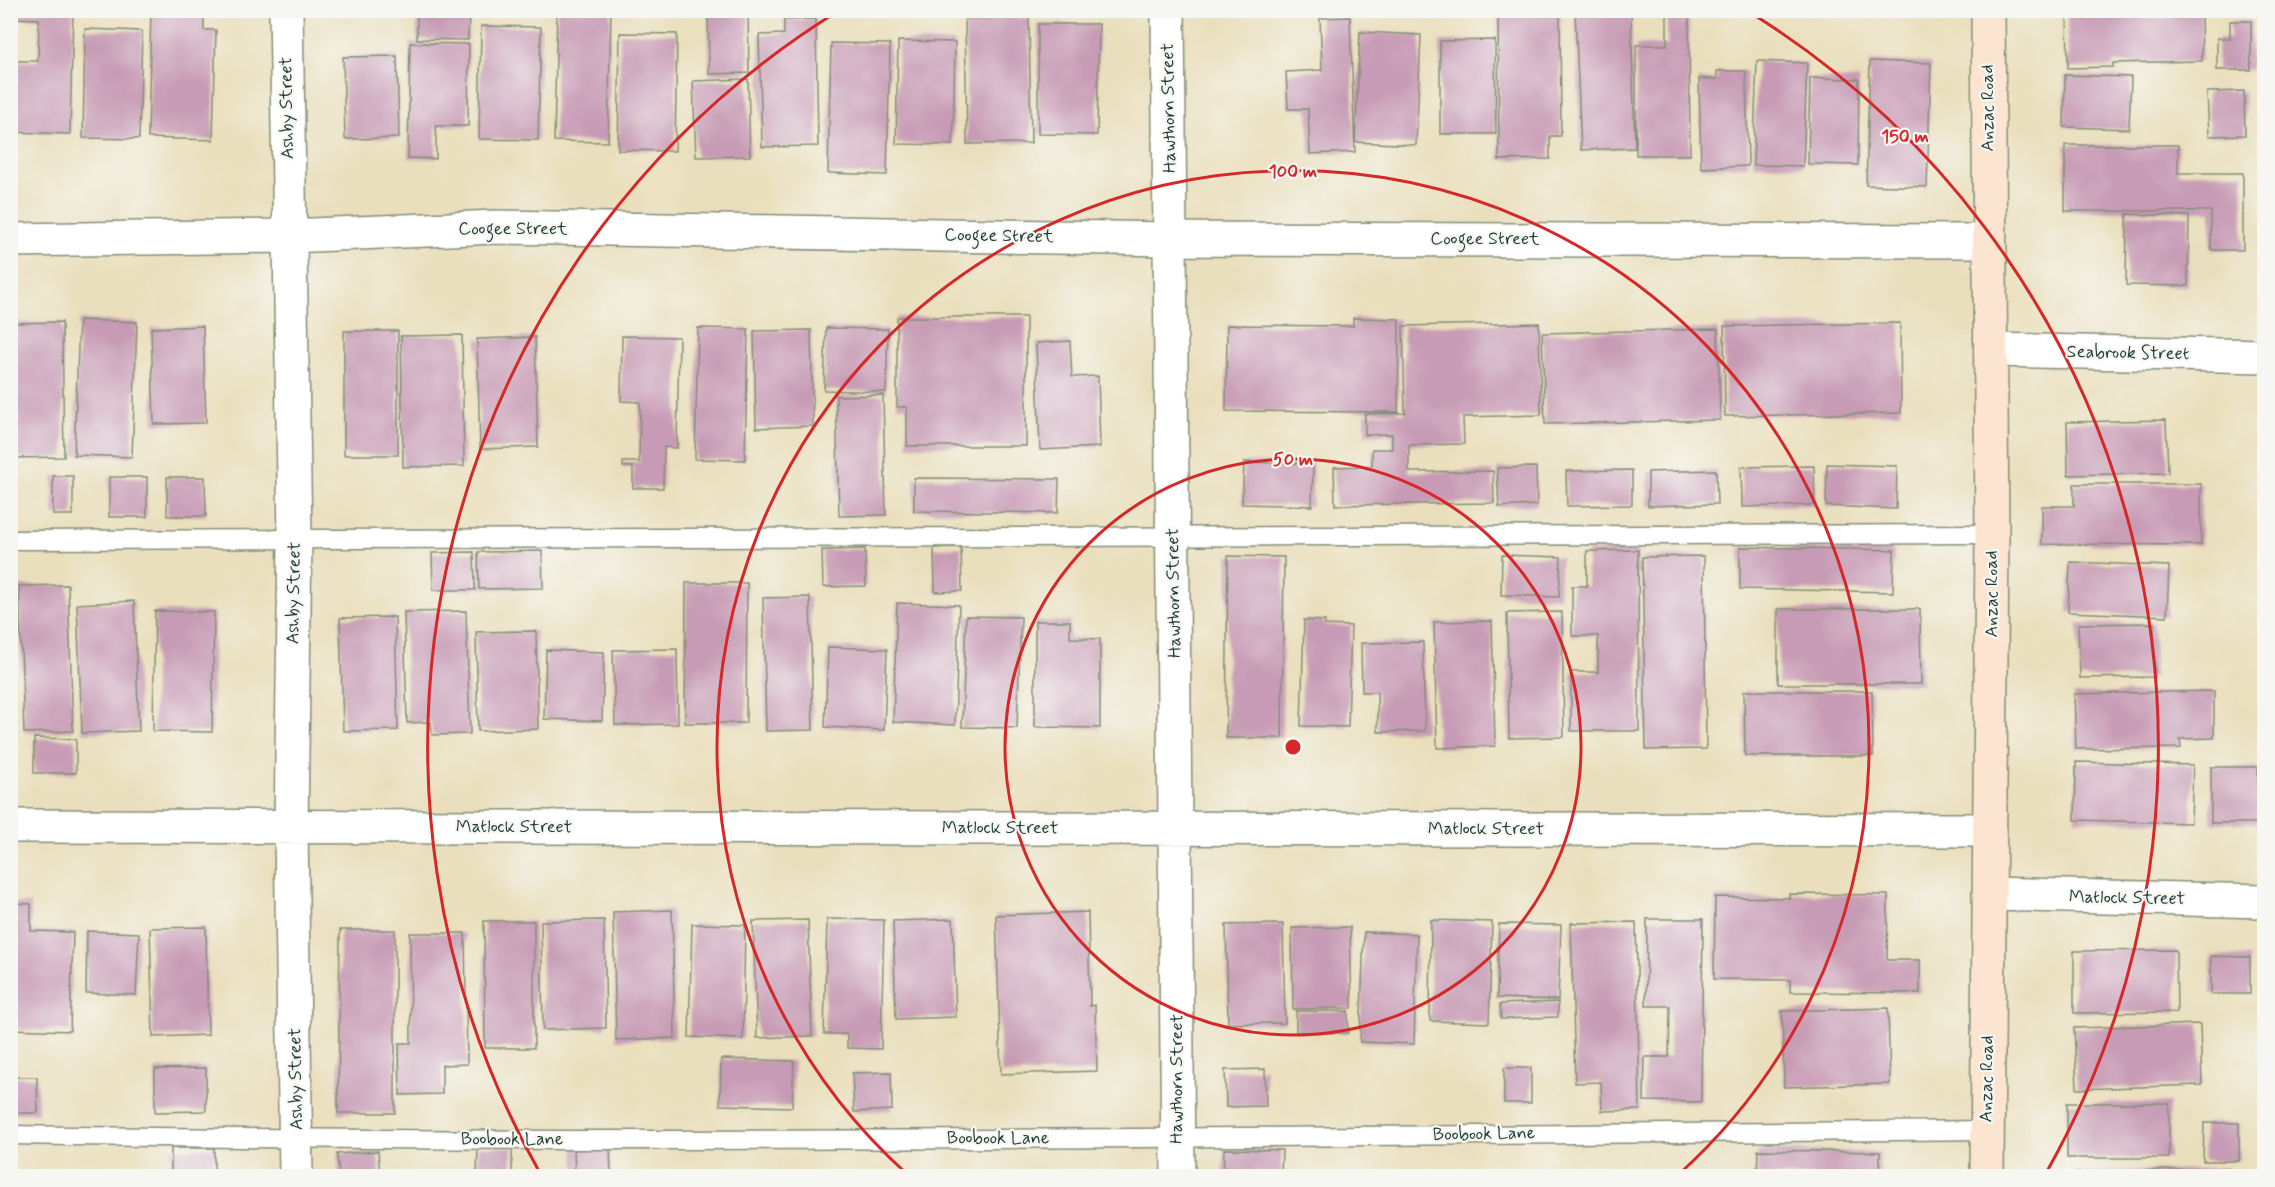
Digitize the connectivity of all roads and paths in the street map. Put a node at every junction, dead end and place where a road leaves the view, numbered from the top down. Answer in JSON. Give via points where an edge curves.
{"nodes":[{"id":1,"x":286,"y":10,"type":"edge"},
{"id":2,"x":1168,"y":10,"type":"edge"},
{"id":3,"x":1988,"y":10,"type":"edge"},
{"id":4,"x":289,"y":236,"type":"junction"},
{"id":5,"x":1170,"y":239,"type":"junction"},
{"id":6,"x":10,"y":240,"type":"edge"},
{"id":7,"x":1988,"y":241,"type":"junction"},
{"id":8,"x":1991,"y":350,"type":"junction"},
{"id":9,"x":2265,"y":356,"type":"edge"},
{"id":10,"x":1992,"y":534,"type":"junction"},
{"id":11,"x":295,"y":538,"type":"junction"},
{"id":12,"x":1173,"y":538,"type":"junction"},
{"id":13,"x":10,"y":540,"type":"edge"},
{"id":14,"x":10,"y":826,"type":"edge"},
{"id":15,"x":291,"y":826,"type":"junction"},
{"id":16,"x":1176,"y":828,"type":"junction"},
{"id":17,"x":1990,"y":830,"type":"junction"},
{"id":18,"x":1989,"y":894,"type":"junction"},
{"id":19,"x":2265,"y":901,"type":"edge"},
{"id":20,"x":1986,"y":1130,"type":"junction"},
{"id":21,"x":10,"y":1135,"type":"edge"},
{"id":22,"x":1178,"y":1137,"type":"junction"},
{"id":23,"x":297,"y":1140,"type":"junction"},
{"id":24,"x":296,"y":1176,"type":"edge"},
{"id":25,"x":1178,"y":1176,"type":"edge"},
{"id":26,"x":1987,"y":1176,"type":"edge"}],
"edges":[{"from":1,"to":4,"type":"street","name":"Ashby Street"},
{"from":2,"to":5,"type":"street","name":"Hawthorn Street"},
{"from":3,"to":7,"type":"main road","name":"Anzac Road"},
{"from":4,"to":5,"type":"street","name":"Coogee Street","via":[[495,227]]},
{"from":4,"to":6,"type":"street","name":"Coogee Street"},
{"from":4,"to":11,"type":"street","name":"Ashby Street"},
{"from":5,"to":7,"type":"street","name":"Coogee Street"},
{"from":5,"to":12,"type":"street","name":"Hawthorn Street"},
{"from":7,"to":8,"type":"main road","name":"Anzac Road"},
{"from":8,"to":9,"type":"street","name":"Seabrook Street"},
{"from":8,"to":10,"type":"main road","name":"Anzac Road"},
{"from":10,"to":12,"type":"lane"},
{"from":10,"to":17,"type":"main road","name":"Anzac Road"},
{"from":11,"to":12,"type":"lane"},
{"from":11,"to":13,"type":"lane"},
{"from":11,"to":15,"type":"street","name":"Ashby Street"},
{"from":12,"to":16,"type":"street","name":"Hawthorn Street"},
{"from":14,"to":15,"type":"street","name":"Matlock Street"},
{"from":15,"to":16,"type":"street","name":"Matlock Street"},
{"from":15,"to":23,"type":"street","name":"Ashby Street"},
{"from":16,"to":17,"type":"street","name":"Matlock Street"},
{"from":16,"to":22,"type":"street","name":"Hawthorn Street"},
{"from":17,"to":18,"type":"main road","name":"Anzac Road"},
{"from":18,"to":19,"type":"street","name":"Matlock Street"},
{"from":18,"to":20,"type":"main road","name":"Anzac Road"},
{"from":20,"to":22,"type":"lane","name":"Boobook Lane"},
{"from":20,"to":26,"type":"main road","name":"Anzac Road"},
{"from":21,"to":23,"type":"lane","name":"Boobook Lane"},
{"from":22,"to":23,"type":"lane","name":"Boobook Lane"},
{"from":22,"to":25,"type":"street","name":"Hawthorn Street"},
{"from":23,"to":24,"type":"street","name":"Ashby Street"}]}
